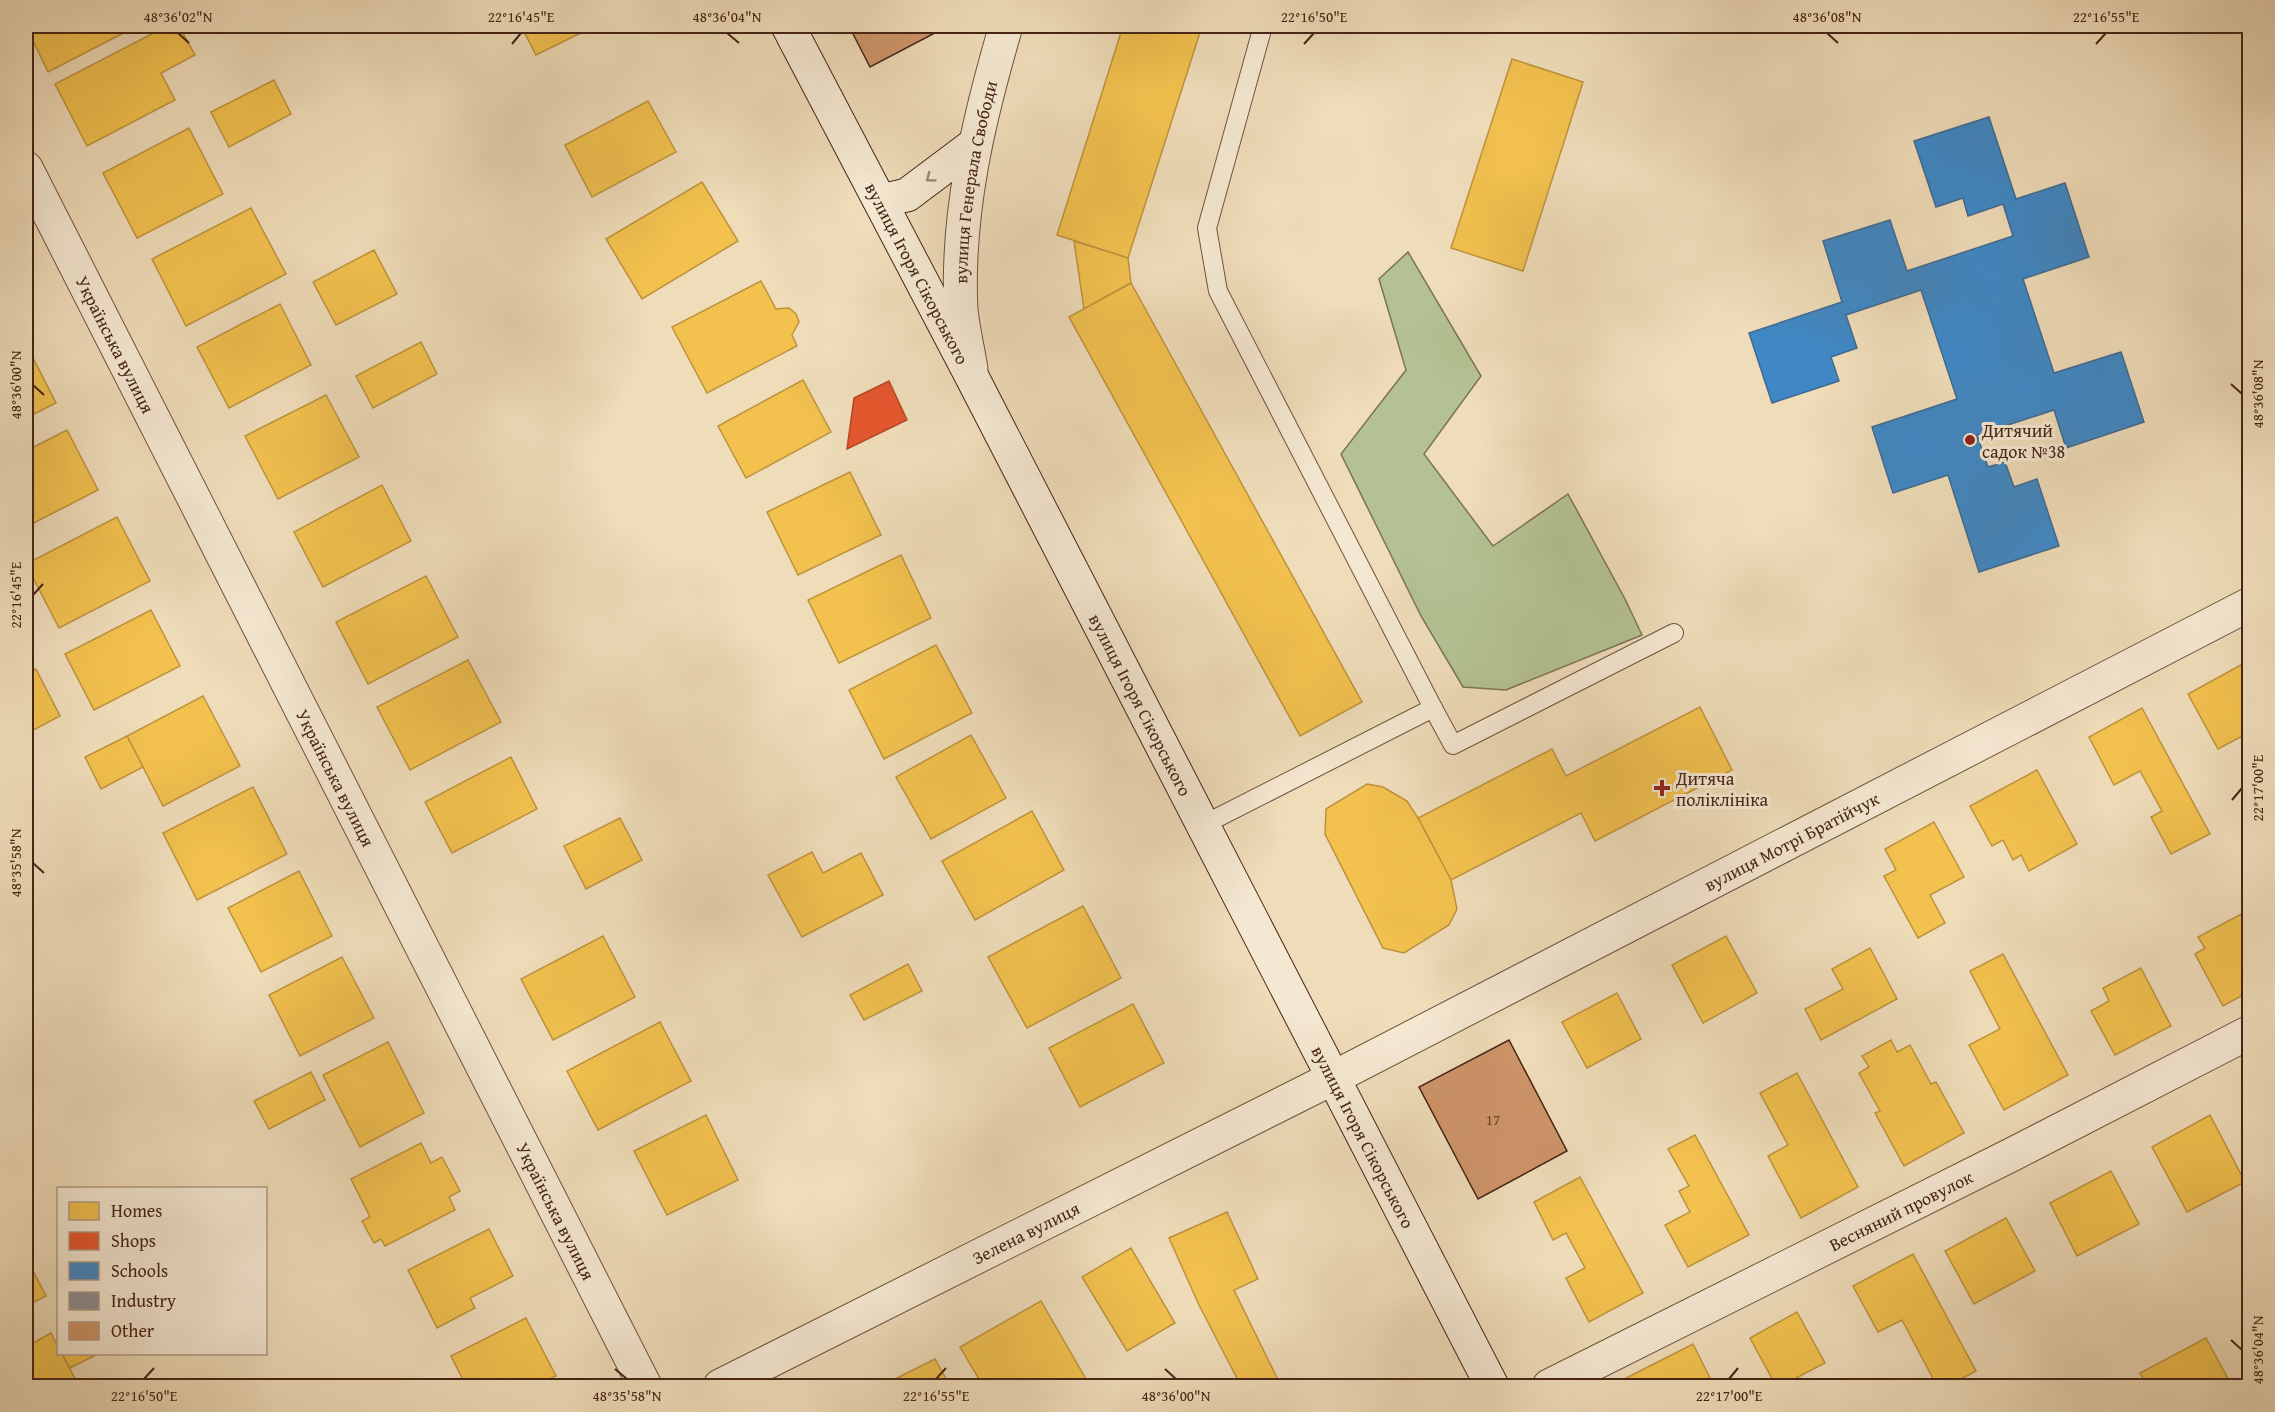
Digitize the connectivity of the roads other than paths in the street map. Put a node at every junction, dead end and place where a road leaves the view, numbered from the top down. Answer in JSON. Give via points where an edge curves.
{"nodes":[{"id":1,"x":788,"y":26,"type":"edge"},
{"id":2,"x":1006,"y":26,"type":"edge"},
{"id":3,"x":1263,"y":26,"type":"edge"},
{"id":4,"x":975,"y":144,"type":"junction"},
{"id":5,"x":26,"y":168,"type":"edge"},
{"id":6,"x":880,"y":201,"type":"junction"},
{"id":7,"x":972,"y":377,"type":"junction"},
{"id":8,"x":2250,"y":604,"type":"edge"},
{"id":9,"x":1674,"y":633,"type":"dead end"},
{"id":10,"x":1433,"y":708,"type":"junction"},
{"id":11,"x":1203,"y":825,"type":"junction"},
{"id":12,"x":2250,"y":1032,"type":"edge"},
{"id":13,"x":1333,"y":1078,"type":"junction"},
{"id":14,"x":645,"y":1386,"type":"edge"},
{"id":15,"x":720,"y":1386,"type":"edge"},
{"id":16,"x":1492,"y":1386,"type":"edge"},
{"id":17,"x":1549,"y":1386,"type":"edge"}],
"edges":[{"from":1,"to":6,"type":"street","name":"вулиця Ігоря Сікорського"},
{"from":2,"to":4,"type":"street","name":"вулиця Генерала Свободи"},
{"from":3,"to":10,"type":"lane","via":[[1207,228],[1218,291]]},
{"from":4,"to":6,"type":"street","one_way":true,"via":[[907,195]]},
{"from":4,"to":7,"type":"street","name":"вулиця Генерала Свободи","via":[[961,254],[962,311]]},
{"from":5,"to":14,"type":"street","name":"Українська вулиця"},
{"from":6,"to":7,"type":"street","name":"вулиця Ігоря Сікорського"},
{"from":7,"to":11,"type":"street","name":"вулиця Ігоря Сікорського"},
{"from":8,"to":13,"type":"street","name":"вулиця Мотрі Братійчук"},
{"from":9,"to":10,"type":"lane","via":[[1453,745]]},
{"from":10,"to":11,"type":"lane"},
{"from":11,"to":13,"type":"street","name":"вулиця Ігоря Сікорського"},
{"from":12,"to":17,"type":"street","name":"Весняний провулок"},
{"from":13,"to":15,"type":"street","name":"Зелена вулиця"},
{"from":13,"to":16,"type":"street","name":"вулиця Ігоря Сікорського"}]}
